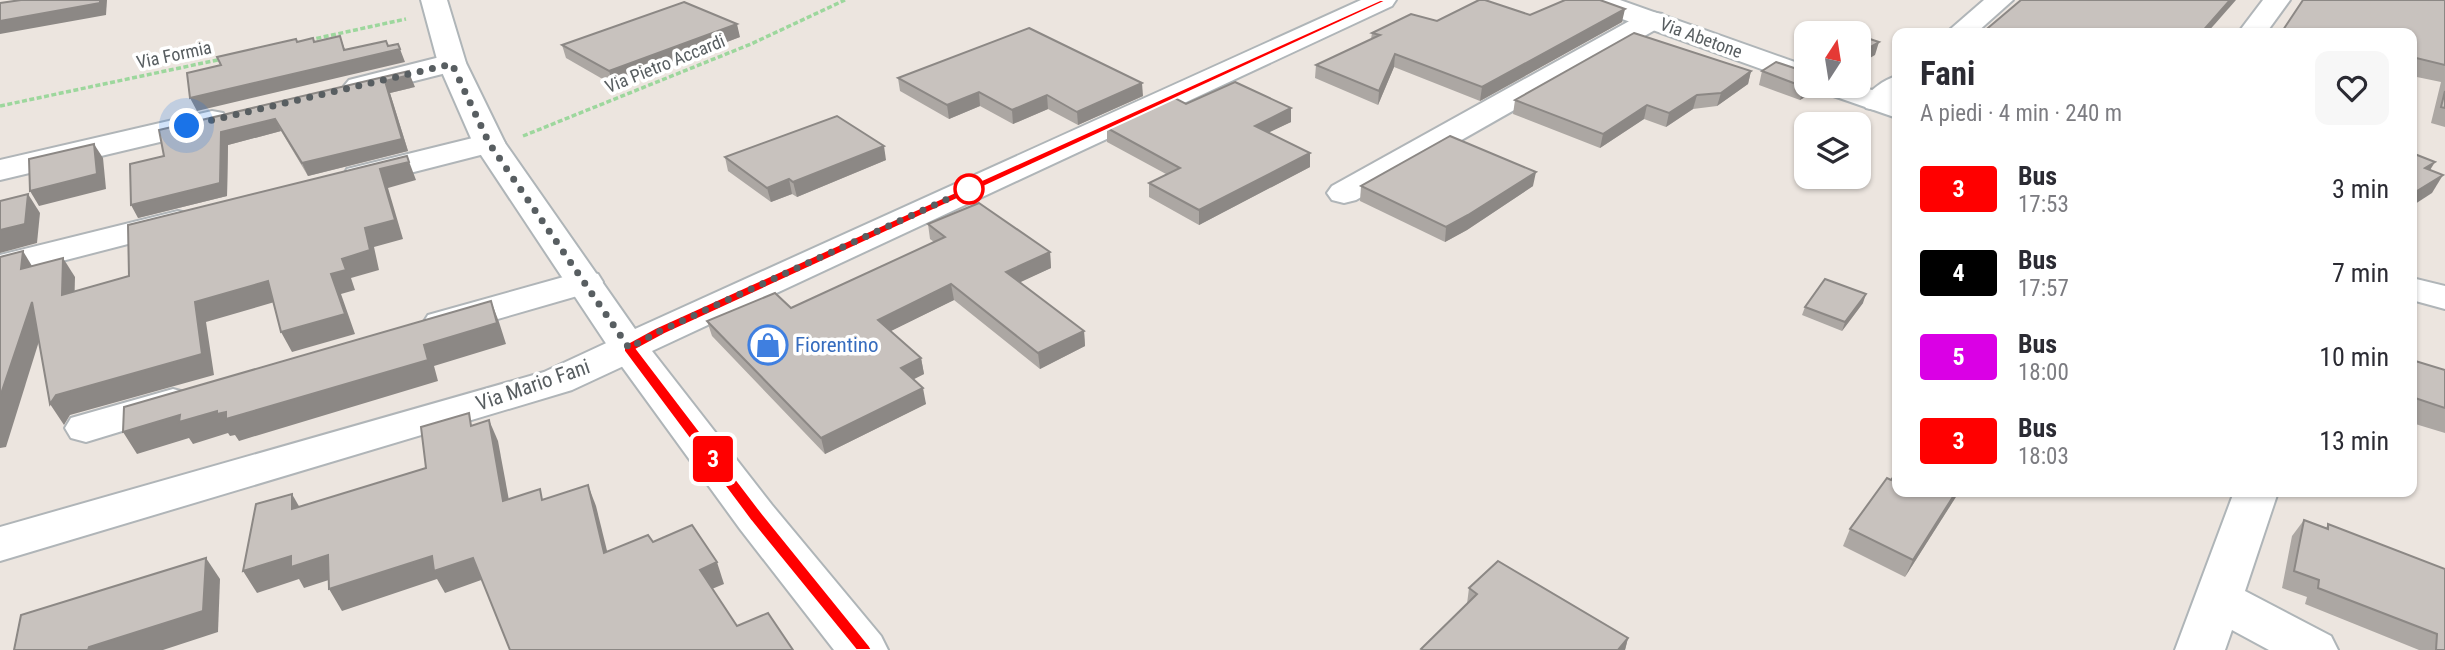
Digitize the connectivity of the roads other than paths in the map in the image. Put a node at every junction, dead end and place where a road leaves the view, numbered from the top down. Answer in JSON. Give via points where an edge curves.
{"nodes":[{"id":1,"x":1383,"y":0,"type":"edge"},
{"id":2,"x":1595,"y":0,"type":"edge"},
{"id":3,"x":2000,"y":0,"type":"edge"},
{"id":4,"x":2277,"y":0,"type":"edge"},
{"id":5,"x":435,"y":6,"type":"edge"},
{"id":6,"x":1652,"y":20,"type":"junction"},
{"id":7,"x":1966,"y":28,"type":"edge"},
{"id":8,"x":2256,"y":28,"type":"edge"},
{"id":9,"x":452,"y":64,"type":"junction"},
{"id":10,"x":1794,"y":72,"type":"edge"},
{"id":11,"x":333,"y":92,"type":"edge"},
{"id":12,"x":1871,"y":95,"type":"edge"},
{"id":13,"x":1890,"y":99,"type":"edge"},
{"id":14,"x":240,"y":114,"type":"edge"},
{"id":15,"x":491,"y":146,"type":"junction"},
{"id":16,"x":0,"y":170,"type":"edge"},
{"id":17,"x":334,"y":182,"type":"edge"},
{"id":18,"x":1344,"y":193,"type":"dead end"},
{"id":19,"x":214,"y":212,"type":"edge"},
{"id":20,"x":0,"y":266,"type":"edge"},
{"id":21,"x":585,"y":282,"type":"junction"},
{"id":22,"x":2417,"y":290,"type":"edge"},
{"id":23,"x":2445,"y":298,"type":"edge"},
{"id":24,"x":403,"y":334,"type":"edge"},
{"id":25,"x":629,"y":348,"type":"junction"},
{"id":26,"x":206,"y":392,"type":"edge"},
{"id":27,"x":86,"y":428,"type":"dead end"},
{"id":28,"x":2254,"y":497,"type":"edge"},
{"id":29,"x":0,"y":544,"type":"edge"},
{"id":30,"x":2219,"y":600,"type":"junction"},
{"id":31,"x":2203,"y":648,"type":"edge"},
{"id":32,"x":863,"y":650,"type":"edge"},
{"id":33,"x":2314,"y":650,"type":"edge"}],
"edges":[{"from":1,"to":25,"type":"street","name":"Via Mario Fani"},
{"from":2,"to":6,"type":"street","name":"Via Abetone"},
{"from":3,"to":7,"type":"street"},
{"from":4,"to":8,"type":"street"},
{"from":5,"to":9,"type":"street"},
{"from":6,"to":10,"type":"street","name":"Via Abetone"},
{"from":6,"to":18,"type":"street"},
{"from":9,"to":11,"type":"street"},
{"from":9,"to":15,"type":"street"},
{"from":12,"to":13,"type":"street"},
{"from":14,"to":16,"type":"street"},
{"from":15,"to":17,"type":"street"},
{"from":15,"to":21,"type":"street"},
{"from":19,"to":20,"type":"street"},
{"from":21,"to":24,"type":"street"},
{"from":21,"to":25,"type":"street"},
{"from":22,"to":23,"type":"street"},
{"from":25,"to":29,"type":"street","name":"Via Mario Fani","via":[[558,381]]},
{"from":25,"to":32,"type":"street"},
{"from":26,"to":27,"type":"street"},
{"from":28,"to":30,"type":"street"},
{"from":30,"to":31,"type":"street"},
{"from":30,"to":33,"type":"street"}]}
